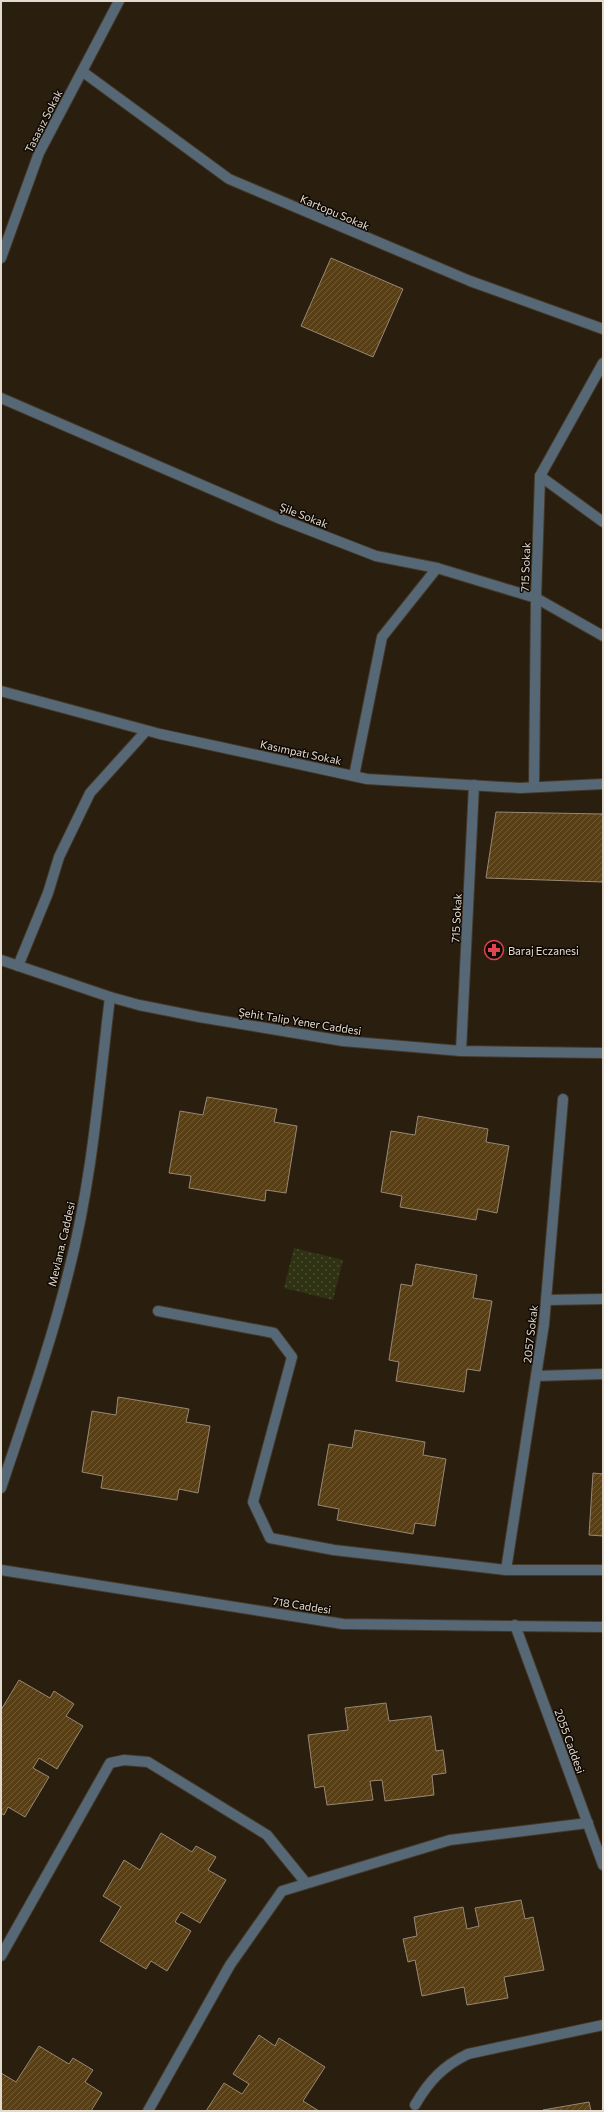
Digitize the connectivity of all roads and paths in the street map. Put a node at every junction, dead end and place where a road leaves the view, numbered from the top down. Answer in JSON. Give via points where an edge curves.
{"nodes":[{"id":1,"x":119,"y":1,"type":"edge"},
{"id":2,"x":83,"y":72,"type":"junction"},
{"id":3,"x":1,"y":258,"type":"edge"},
{"id":4,"x":603,"y":329,"type":"edge"},
{"id":5,"x":603,"y":363,"type":"edge"},
{"id":6,"x":1,"y":398,"type":"edge"},
{"id":7,"x":540,"y":476,"type":"junction"},
{"id":8,"x":603,"y":522,"type":"edge"},
{"id":9,"x":437,"y":568,"type":"junction"},
{"id":10,"x":536,"y":598,"type":"junction"},
{"id":11,"x":603,"y":636,"type":"edge"},
{"id":12,"x":1,"y":691,"type":"edge"},
{"id":13,"x":146,"y":731,"type":"junction"},
{"id":14,"x":354,"y":776,"type":"junction"},
{"id":15,"x":603,"y":784,"type":"edge"},
{"id":16,"x":474,"y":785,"type":"junction"},
{"id":17,"x":534,"y":787,"type":"junction"},
{"id":18,"x":1,"y":960,"type":"edge"},
{"id":19,"x":18,"y":966,"type":"junction"},
{"id":20,"x":110,"y":997,"type":"junction"},
{"id":21,"x":462,"y":1051,"type":"junction"},
{"id":22,"x":603,"y":1053,"type":"edge"},
{"id":23,"x":563,"y":1099,"type":"dead end"},
{"id":24,"x":603,"y":1299,"type":"edge"},
{"id":25,"x":546,"y":1300,"type":"junction"},
{"id":26,"x":158,"y":1310,"type":"dead end"},
{"id":27,"x":603,"y":1374,"type":"edge"},
{"id":28,"x":536,"y":1376,"type":"junction"},
{"id":29,"x":1,"y":1488,"type":"edge"},
{"id":30,"x":1,"y":1570,"type":"edge"},
{"id":31,"x":506,"y":1570,"type":"junction"},
{"id":32,"x":603,"y":1570,"type":"edge"},
{"id":33,"x":515,"y":1625,"type":"junction"},
{"id":34,"x":603,"y":1627,"type":"edge"},
{"id":35,"x":588,"y":1823,"type":"junction"},
{"id":36,"x":603,"y":1865,"type":"edge"},
{"id":37,"x":306,"y":1883,"type":"junction"},
{"id":38,"x":1,"y":1956,"type":"edge"},
{"id":39,"x":603,"y":2025,"type":"edge"},
{"id":40,"x":415,"y":2105,"type":"dead end"},
{"id":41,"x":148,"y":2111,"type":"edge"}],
"edges":[{"from":1,"to":2,"type":"street","name":"Tasasız Sokak"},
{"from":2,"to":3,"type":"street","name":"Tasasız Sokak","via":[[38,153]]},
{"from":2,"to":4,"type":"street","name":"Kartopu Sokak","via":[[229,179],[470,281]]},
{"from":5,"to":7,"type":"street","name":"715 Sokak"},
{"from":6,"to":9,"type":"street","name":"Şile Sokak","via":[[278,518],[376,556]]},
{"from":7,"to":8,"type":"street"},
{"from":7,"to":10,"type":"street","name":"715 Sokak"},
{"from":9,"to":10,"type":"street","name":"Şile Sokak"},
{"from":9,"to":14,"type":"street","via":[[382,637]]},
{"from":10,"to":11,"type":"street","name":"Şile Sokak"},
{"from":10,"to":17,"type":"street","name":"715 Sokak"},
{"from":12,"to":13,"type":"street","name":"Kasımpatı Sokak"},
{"from":13,"to":14,"type":"street","name":"Kasımpatı Sokak"},
{"from":13,"to":19,"type":"street","via":[[90,793],[60,857]]},
{"from":14,"to":16,"type":"street","name":"Kasımpatı Sokak","via":[[367,779]]},
{"from":15,"to":17,"type":"street","name":"Kasımpatı Sokak"},
{"from":16,"to":17,"type":"street","name":"Kasımpatı Sokak"},
{"from":16,"to":21,"type":"street","name":"715 Sokak"},
{"from":18,"to":19,"type":"street","name":"Şehit Talip Yener Caddesi"},
{"from":19,"to":20,"type":"street","name":"Şehit Talip Yener Caddesi"},
{"from":20,"to":21,"type":"street","name":"Şehit Talip Yener Caddesi","via":[[199,1017],[343,1041]]},
{"from":20,"to":29,"type":"street","name":"Mevlana. Caddesi","via":[[89,1171],[69,1270]]},
{"from":21,"to":22,"type":"street","name":"Şehit Talip Yener Caddesi"},
{"from":23,"to":25,"type":"street","name":"2057 Sokak"},
{"from":24,"to":25,"type":"street"},
{"from":25,"to":28,"type":"street","name":"2057 Sokak"},
{"from":26,"to":31,"type":"street","via":[[274,1333],[292,1357],[253,1502],[270,1538],[334,1550]]},
{"from":27,"to":28,"type":"street"},
{"from":28,"to":31,"type":"street","name":"2057 Sokak"},
{"from":30,"to":33,"type":"street","name":"718 Caddesi","via":[[343,1624]]},
{"from":31,"to":32,"type":"street"},
{"from":33,"to":34,"type":"street","name":"718 Caddesi"},
{"from":33,"to":35,"type":"street","name":"2055 Caddesi"},
{"from":35,"to":36,"type":"street","name":"2055 Caddesi"},
{"from":35,"to":37,"type":"street","via":[[450,1840]]},
{"from":37,"to":38,"type":"street","via":[[267,1836],[148,1762],[124,1760],[110,1764]]},
{"from":37,"to":41,"type":"street","via":[[282,1891],[230,1965]]},
{"from":39,"to":40,"type":"street","via":[[468,2054],[438,2073]]}]}
